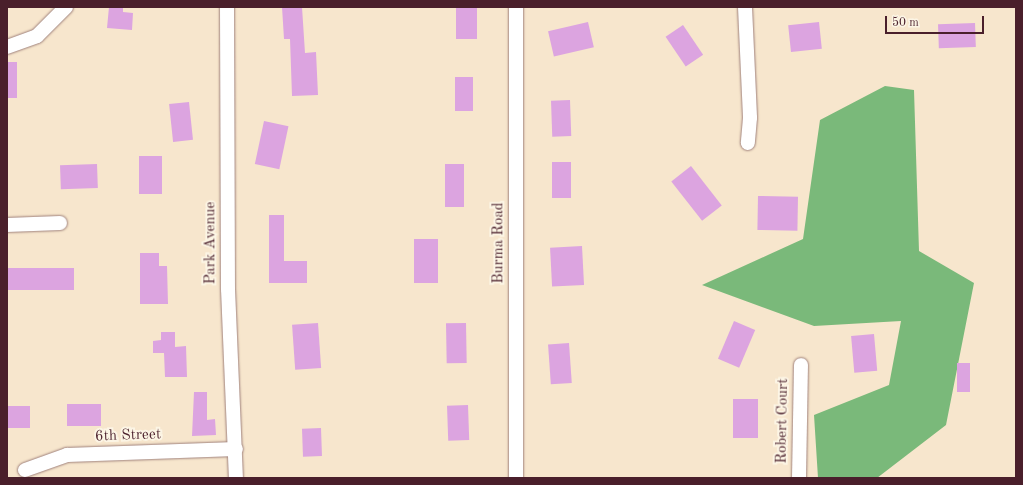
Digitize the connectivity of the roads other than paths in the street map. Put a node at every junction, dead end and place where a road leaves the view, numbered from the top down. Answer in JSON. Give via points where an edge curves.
{"nodes":[{"id":1,"x":66,"y":7,"type":"edge"},
{"id":2,"x":227,"y":7,"type":"edge"},
{"id":3,"x":516,"y":7,"type":"edge"},
{"id":4,"x":745,"y":7,"type":"edge"},
{"id":5,"x":7,"y":47,"type":"edge"},
{"id":6,"x":748,"y":143,"type":"dead end"},
{"id":7,"x":60,"y":223,"type":"dead end"},
{"id":8,"x":7,"y":225,"type":"edge"},
{"id":9,"x":801,"y":365,"type":"dead end"},
{"id":10,"x":236,"y":449,"type":"junction"},
{"id":11,"x":25,"y":470,"type":"dead end"},
{"id":12,"x":236,"y":478,"type":"edge"},
{"id":13,"x":516,"y":478,"type":"edge"},
{"id":14,"x":799,"y":478,"type":"edge"}],
"edges":[{"from":1,"to":5,"type":"street","via":[[37,36]]},
{"from":2,"to":10,"type":"street","name":"Park Avenue","via":[[228,289]]},
{"from":3,"to":13,"type":"street","name":"Burma Road"},
{"from":4,"to":6,"type":"street","via":[[750,118]]},
{"from":7,"to":8,"type":"street"},
{"from":9,"to":14,"type":"street","name":"Robert Court"},
{"from":10,"to":11,"type":"street","name":"6th Street","via":[[67,456]]},
{"from":10,"to":12,"type":"street","name":"Park Avenue"}]}
